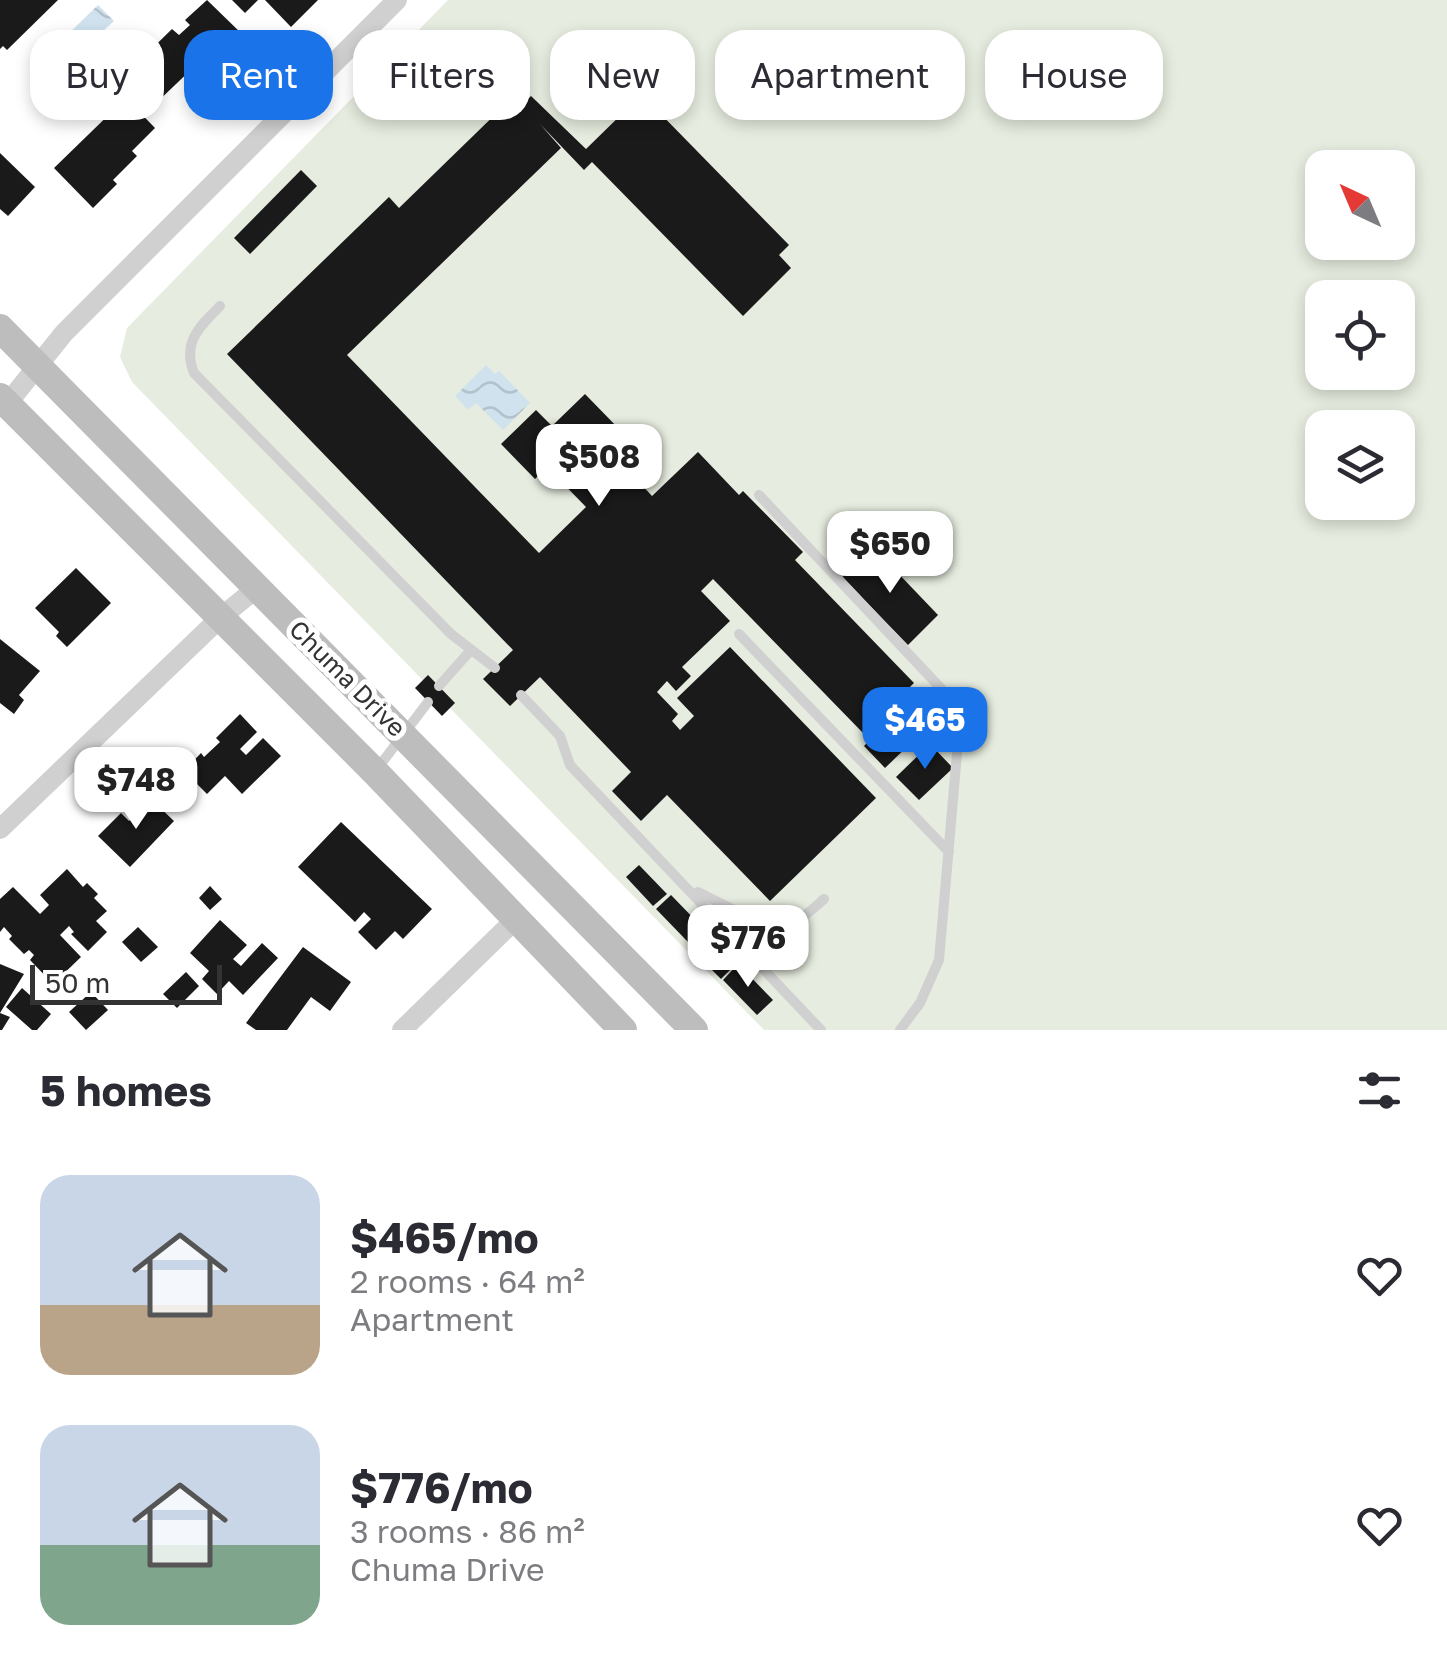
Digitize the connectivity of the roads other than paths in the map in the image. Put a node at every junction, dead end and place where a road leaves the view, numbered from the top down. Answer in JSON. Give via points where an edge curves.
{"nodes":[{"id":1,"x":397,"y":0,"type":"edge"},
{"id":2,"x":220,"y":306,"type":"dead end"},
{"id":3,"x":0,"y":328,"type":"edge"},
{"id":4,"x":36,"y":366,"type":"junction"},
{"id":5,"x":3,"y":400,"type":"edge"},
{"id":6,"x":759,"y":495,"type":"dead end"},
{"id":7,"x":258,"y":586,"type":"junction"},
{"id":8,"x":220,"y":618,"type":"junction"},
{"id":9,"x":739,"y":634,"type":"dead end"},
{"id":10,"x":470,"y":652,"type":"junction"},
{"id":11,"x":494,"y":668,"type":"dead end"},
{"id":12,"x":439,"y":686,"type":"dead end"},
{"id":13,"x":521,"y":695,"type":"dead end"},
{"id":14,"x":428,"y":702,"type":"dead end"},
{"id":15,"x":402,"y":734,"type":"junction"},
{"id":16,"x":375,"y":772,"type":"junction"},
{"id":17,"x":0,"y":829,"type":"edge"},
{"id":18,"x":949,"y":852,"type":"junction"},
{"id":19,"x":689,"y":888,"type":"junction"},
{"id":20,"x":824,"y":899,"type":"dead end"},
{"id":21,"x":516,"y":919,"type":"junction"},
{"id":22,"x":402,"y":1030,"type":"edge"},
{"id":23,"x":623,"y":1030,"type":"edge"},
{"id":24,"x":694,"y":1030,"type":"edge"},
{"id":25,"x":821,"y":1030,"type":"edge"},
{"id":26,"x":900,"y":1030,"type":"edge"}],
"edges":[{"from":1,"to":4,"type":"street"},
{"from":2,"to":10,"type":"lane","via":[[191,341],[194,373]]},
{"from":3,"to":4,"type":"main road","name":"Chuma Drive"},
{"from":4,"to":5,"type":"street"},
{"from":4,"to":7,"type":"main road","name":"Chuma Drive"},
{"from":5,"to":8,"type":"main road","name":"Chuma Drive"},
{"from":6,"to":18,"type":"lane","via":[[951,699],[960,719]]},
{"from":7,"to":8,"type":"street"},
{"from":7,"to":15,"type":"main road","name":"Chuma Drive"},
{"from":8,"to":16,"type":"main road","name":"Chuma Drive"},
{"from":8,"to":17,"type":"street"},
{"from":9,"to":18,"type":"lane"},
{"from":10,"to":11,"type":"lane"},
{"from":10,"to":12,"type":"lane"},
{"from":13,"to":19,"type":"lane","via":[[560,736],[570,764]]},
{"from":14,"to":15,"type":"lane"},
{"from":15,"to":16,"type":"lane"},
{"from":15,"to":24,"type":"main road","name":"Chuma Drive"},
{"from":16,"to":21,"type":"main road","name":"Chuma Drive"},
{"from":18,"to":26,"type":"lane","via":[[939,960]]},
{"from":19,"to":20,"type":"lane","via":[[775,928],[800,921]]},
{"from":19,"to":25,"type":"lane"},
{"from":21,"to":22,"type":"street"},
{"from":21,"to":23,"type":"main road","name":"Chuma Drive"}]}
